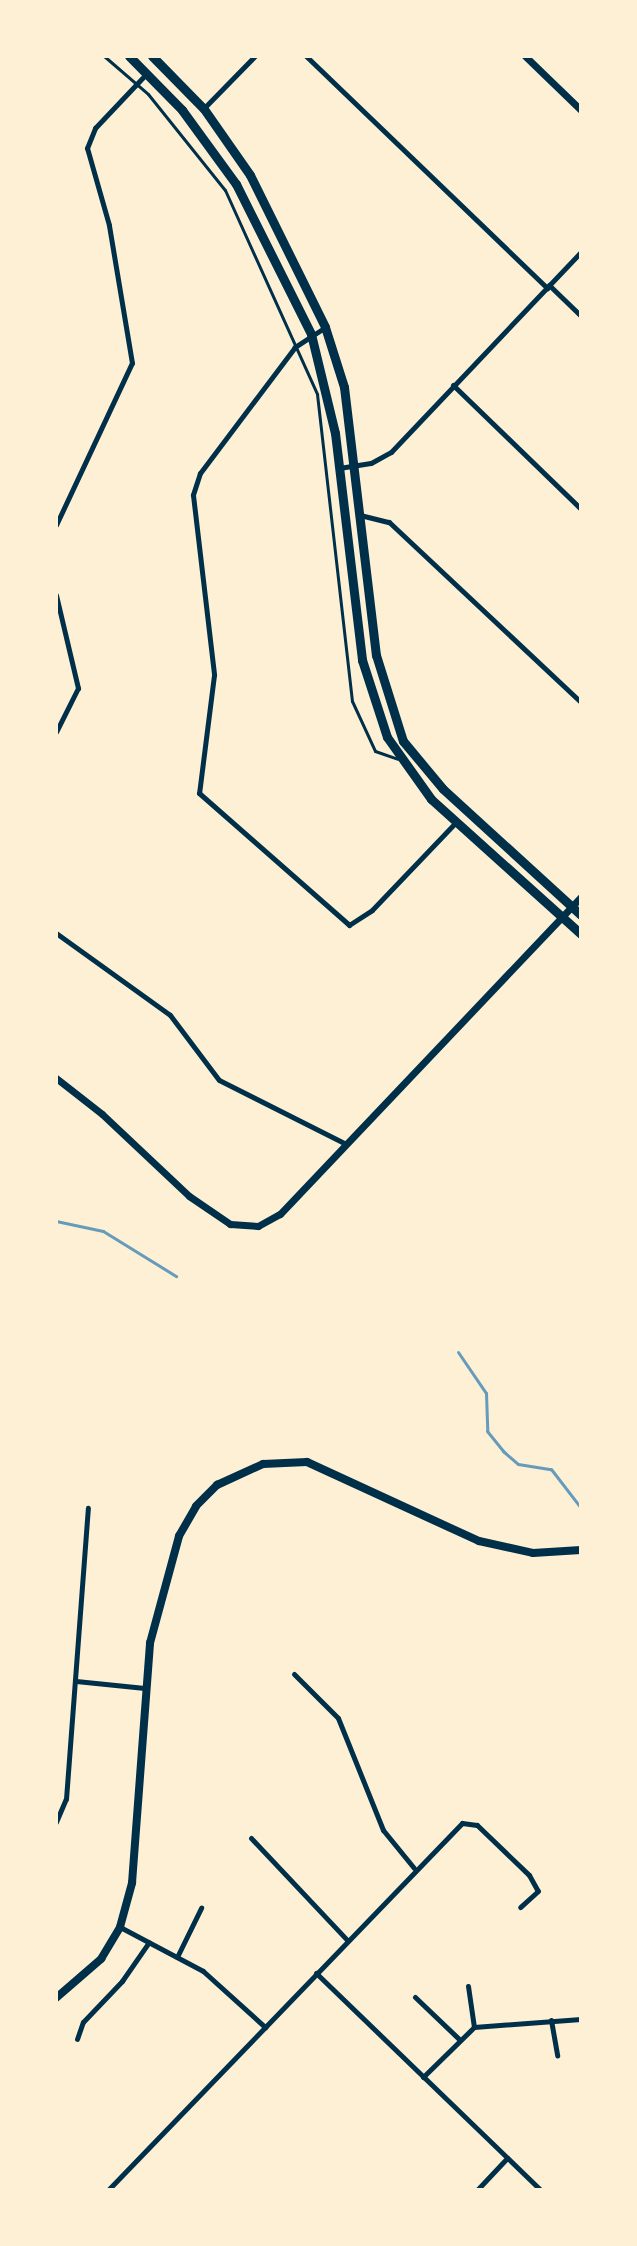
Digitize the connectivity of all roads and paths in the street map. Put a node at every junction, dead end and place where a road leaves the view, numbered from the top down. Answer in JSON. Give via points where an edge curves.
{"nodes":[{"id":1,"x":104,"y":56,"type":"edge"},
{"id":2,"x":129,"y":56,"type":"edge"},
{"id":3,"x":152,"y":56,"type":"edge"},
{"id":4,"x":255,"y":56,"type":"edge"},
{"id":5,"x":306,"y":56,"type":"edge"},
{"id":6,"x":525,"y":56,"type":"edge"},
{"id":7,"x":147,"y":73,"type":"junction"},
{"id":8,"x":137,"y":82,"type":"junction"},
{"id":9,"x":204,"y":109,"type":"junction"},
{"id":10,"x":581,"y":110,"type":"edge"},
{"id":11,"x":581,"y":252,"type":"edge"},
{"id":12,"x":548,"y":286,"type":"junction"},
{"id":13,"x":581,"y":316,"type":"edge"},
{"id":14,"x":325,"y":327,"type":"junction"},
{"id":15,"x":311,"y":334,"type":"junction"},
{"id":16,"x":295,"y":347,"type":"junction"},
{"id":17,"x":453,"y":385,"type":"junction"},
{"id":18,"x":355,"y":467,"type":"junction"},
{"id":19,"x":338,"y":468,"type":"junction"},
{"id":20,"x":581,"y":509,"type":"edge"},
{"id":21,"x":360,"y":515,"type":"junction"},
{"id":22,"x":56,"y":525,"type":"edge"},
{"id":23,"x":56,"y":595,"type":"edge"},
{"id":24,"x":581,"y":702,"type":"edge"},
{"id":25,"x":56,"y":732,"type":"edge"},
{"id":26,"x":401,"y":760,"type":"junction"},
{"id":27,"x":456,"y":822,"type":"junction"},
{"id":28,"x":581,"y":897,"type":"edge"},
{"id":29,"x":572,"y":907,"type":"junction"},
{"id":30,"x":581,"y":915,"type":"edge"},
{"id":31,"x":562,"y":917,"type":"junction"},
{"id":32,"x":56,"y":933,"type":"edge"},
{"id":33,"x":581,"y":934,"type":"edge"},
{"id":34,"x":56,"y":1078,"type":"edge"},
{"id":35,"x":344,"y":1143,"type":"junction"},
{"id":36,"x":88,"y":1508,"type":"dead end"},
{"id":37,"x":581,"y":1550,"type":"edge"},
{"id":38,"x":294,"y":1674,"type":"dead end"},
{"id":39,"x":76,"y":1681,"type":"junction"},
{"id":40,"x":145,"y":1688,"type":"junction"},
{"id":41,"x":56,"y":1822,"type":"edge"},
{"id":42,"x":251,"y":1838,"type":"dead end"},
{"id":43,"x":414,"y":1868,"type":"junction"},
{"id":44,"x":520,"y":1907,"type":"dead end"},
{"id":45,"x":201,"y":1908,"type":"dead end"},
{"id":46,"x":120,"y":1927,"type":"junction"},
{"id":47,"x":347,"y":1940,"type":"junction"},
{"id":48,"x":149,"y":1942,"type":"junction"},
{"id":49,"x":177,"y":1957,"type":"junction"},
{"id":50,"x":316,"y":1973,"type":"junction"},
{"id":51,"x":468,"y":1986,"type":"dead end"},
{"id":52,"x":415,"y":1997,"type":"dead end"},
{"id":53,"x":56,"y":1998,"type":"edge"},
{"id":54,"x":581,"y":2019,"type":"edge"},
{"id":55,"x":551,"y":2020,"type":"junction"},
{"id":56,"x":265,"y":2027,"type":"junction"},
{"id":57,"x":474,"y":2027,"type":"junction"},
{"id":58,"x":77,"y":2039,"type":"dead end"},
{"id":59,"x":459,"y":2039,"type":"junction"},
{"id":60,"x":557,"y":2055,"type":"dead end"},
{"id":61,"x":423,"y":2077,"type":"junction"},
{"id":62,"x":507,"y":2158,"type":"junction"},
{"id":63,"x":108,"y":2190,"type":"edge"},
{"id":64,"x":477,"y":2190,"type":"edge"},
{"id":65,"x":541,"y":2190,"type":"edge"}],
"edges":[{"from":1,"to":8,"type":"lane"},
{"from":2,"to":7,"type":"highway"},
{"from":3,"to":9,"type":"highway"},
{"from":4,"to":9,"type":"street"},
{"from":5,"to":12,"type":"street"},
{"from":6,"to":10,"type":"street"},
{"from":7,"to":8,"type":"street"},
{"from":7,"to":15,"type":"highway","via":[[202,134],[236,184]]},
{"from":8,"to":16,"type":"lane","via":[[225,190]]},
{"from":8,"to":22,"type":"street","via":[[95,128],[86,154],[109,225],[132,363]]},
{"from":9,"to":14,"type":"highway","via":[[250,175]]},
{"from":11,"to":12,"type":"street"},
{"from":12,"to":13,"type":"street"},
{"from":12,"to":17,"type":"street"},
{"from":14,"to":15,"type":"street"},
{"from":14,"to":18,"type":"highway","via":[[344,387]]},
{"from":15,"to":16,"type":"street"},
{"from":15,"to":19,"type":"highway","via":[[328,395]]},
{"from":16,"to":26,"type":"lane","via":[[317,394],[352,701],[375,751]]},
{"from":16,"to":27,"type":"street","via":[[200,473],[193,495],[214,675],[199,793],[349,925],[372,910]]},
{"from":17,"to":18,"type":"street","via":[[391,452]]},
{"from":17,"to":20,"type":"street"},
{"from":18,"to":19,"type":"street"},
{"from":18,"to":21,"type":"highway"},
{"from":19,"to":26,"type":"highway","via":[[367,684]]},
{"from":21,"to":24,"type":"street","via":[[389,522]]},
{"from":21,"to":29,"type":"highway","via":[[376,655],[403,741],[443,789]]},
{"from":23,"to":25,"type":"street","via":[[78,688]]},
{"from":26,"to":27,"type":"highway"},
{"from":27,"to":31,"type":"highway"},
{"from":28,"to":29,"type":"street"},
{"from":29,"to":30,"type":"highway"},
{"from":29,"to":31,"type":"street"},
{"from":31,"to":33,"type":"highway"},
{"from":31,"to":35,"type":"street"},
{"from":32,"to":35,"type":"street","via":[[152,999],[219,1080]]},
{"from":34,"to":35,"type":"street","via":[[221,1219],[248,1227],[280,1214]]},
{"from":36,"to":39,"type":"street"},
{"from":37,"to":40,"type":"main road","via":[[533,1553],[479,1541],[307,1462],[241,1470],[204,1496],[179,1536],[150,1643]]},
{"from":38,"to":43,"type":"street","via":[[338,1718],[383,1830]]},
{"from":39,"to":40,"type":"street"},
{"from":39,"to":41,"type":"street","via":[[66,1799]]},
{"from":40,"to":46,"type":"main road","via":[[132,1883]]},
{"from":42,"to":47,"type":"street"},
{"from":43,"to":44,"type":"street","via":[[466,1821],[481,1828],[529,1875],[538,1891]]},
{"from":43,"to":47,"type":"street"},
{"from":45,"to":49,"type":"street"},
{"from":46,"to":48,"type":"street"},
{"from":46,"to":53,"type":"main road","via":[[101,1959]]},
{"from":47,"to":50,"type":"street"},
{"from":48,"to":49,"type":"street"},
{"from":48,"to":58,"type":"street","via":[[83,2022]]},
{"from":49,"to":56,"type":"street","via":[[208,1975]]},
{"from":50,"to":56,"type":"street"},
{"from":50,"to":61,"type":"street"},
{"from":51,"to":57,"type":"street"},
{"from":52,"to":59,"type":"street"},
{"from":54,"to":55,"type":"street"},
{"from":55,"to":57,"type":"street"},
{"from":55,"to":60,"type":"street"},
{"from":56,"to":63,"type":"street"},
{"from":57,"to":59,"type":"street"},
{"from":59,"to":61,"type":"street"},
{"from":61,"to":62,"type":"street"},
{"from":62,"to":64,"type":"street"},
{"from":62,"to":65,"type":"street"}]}
